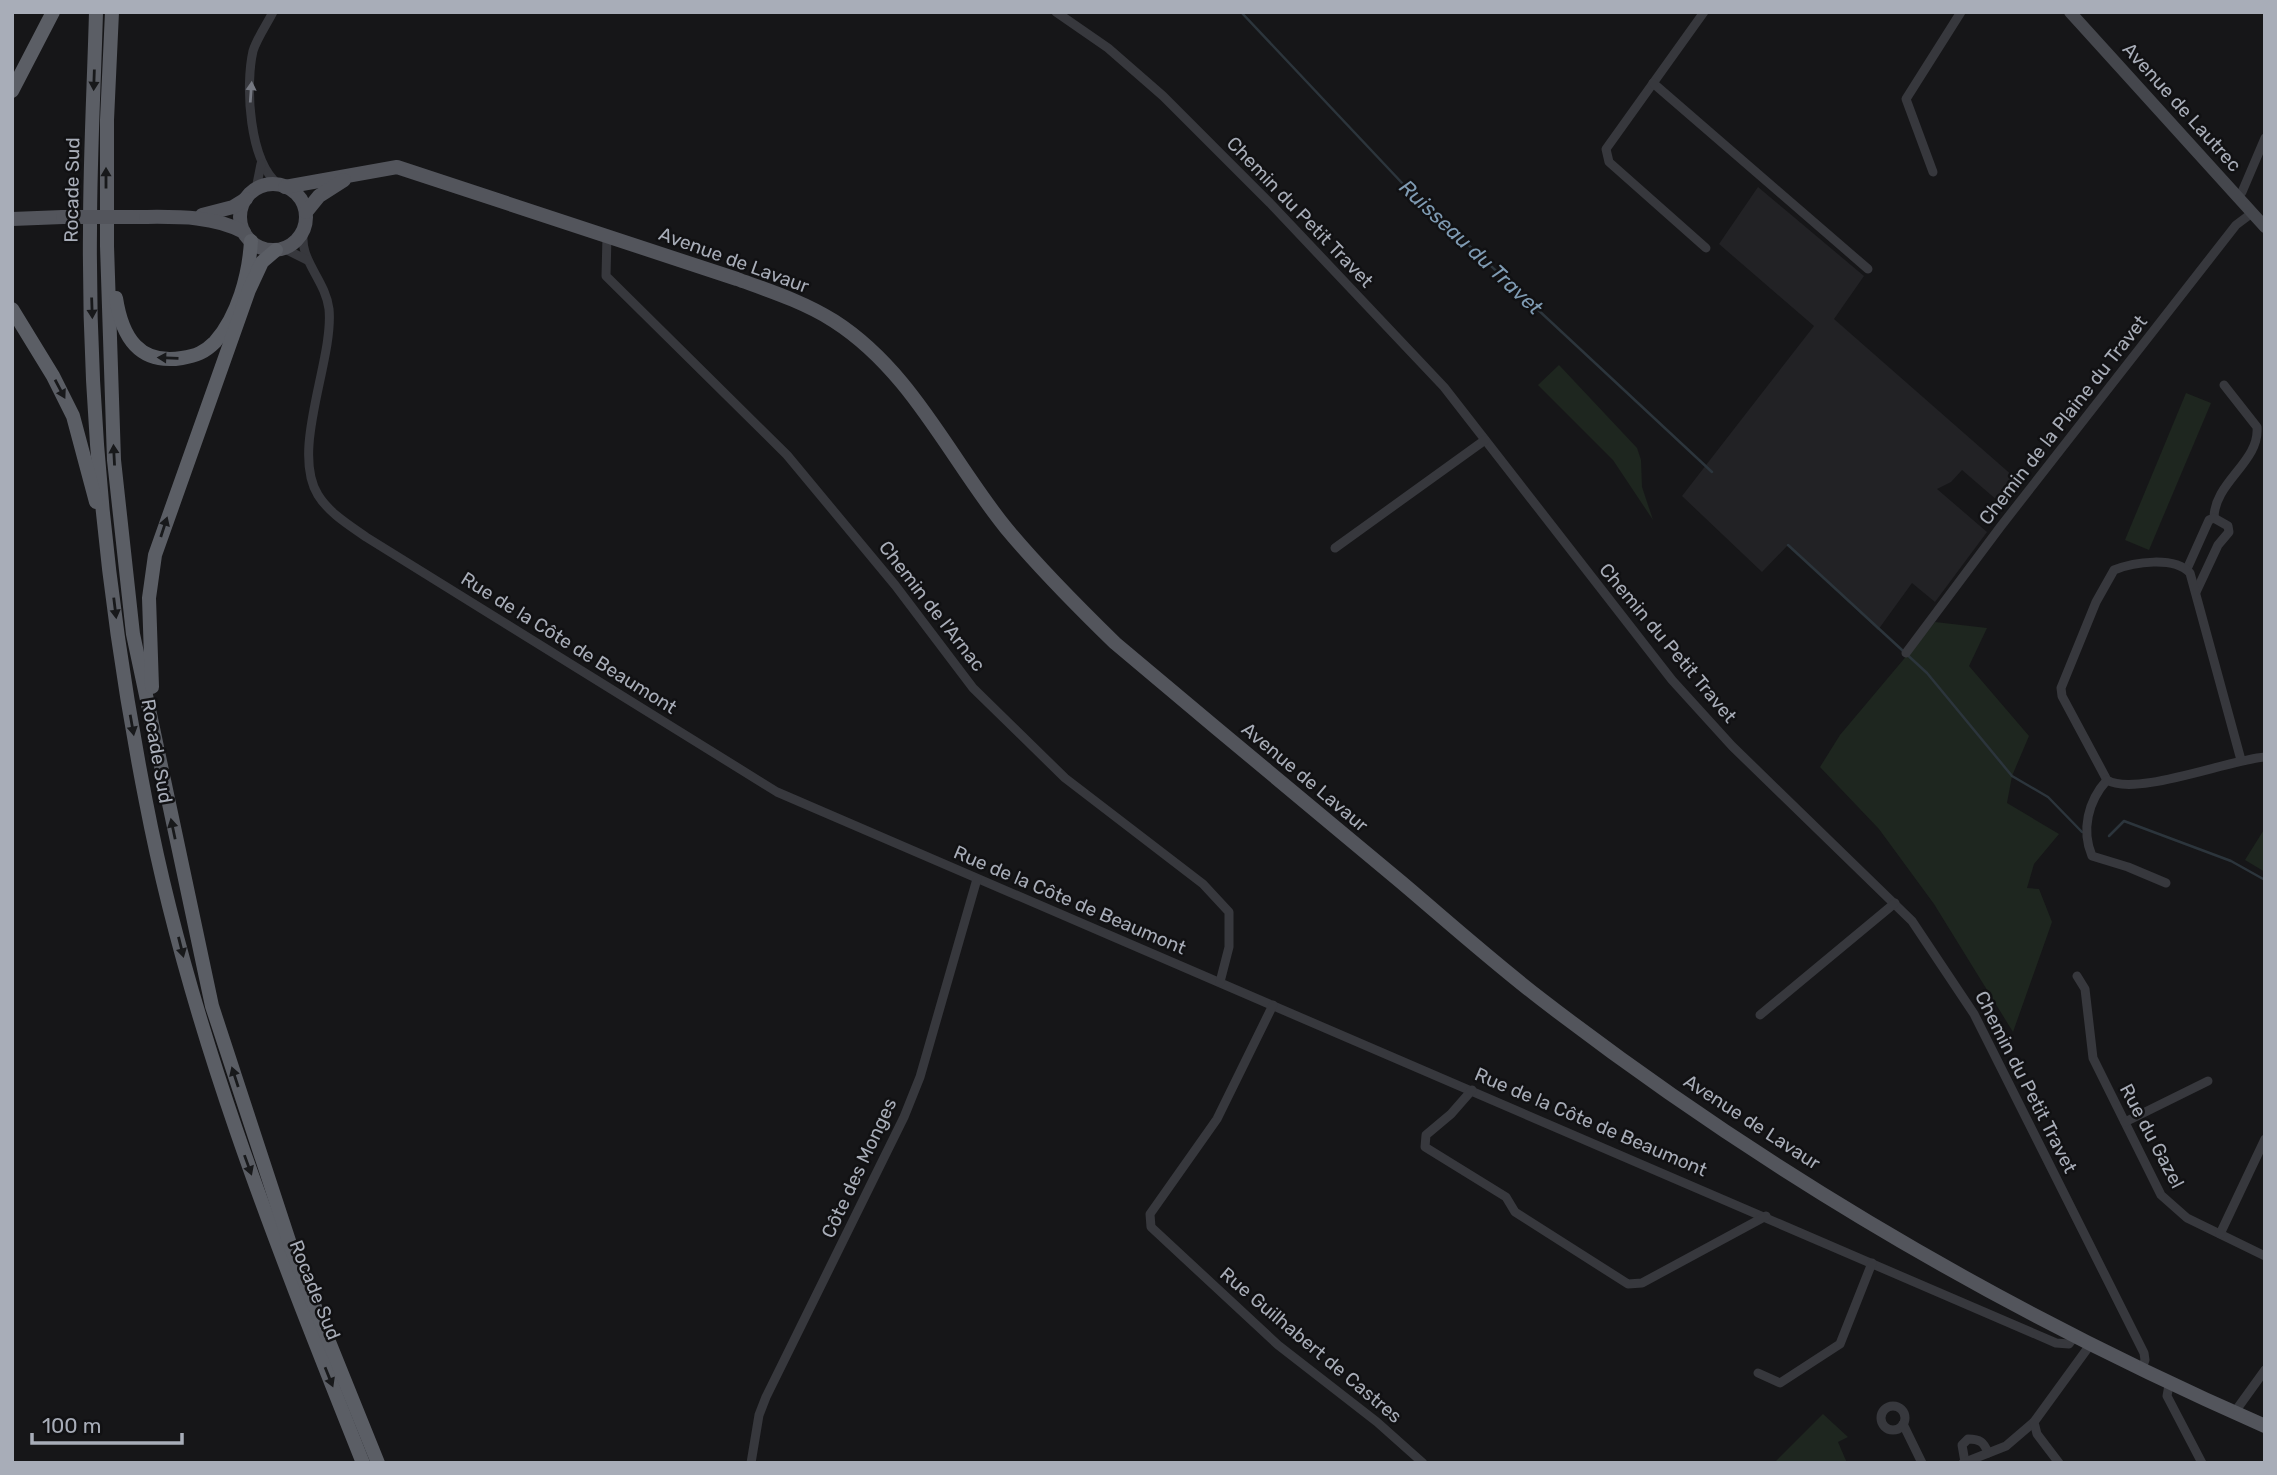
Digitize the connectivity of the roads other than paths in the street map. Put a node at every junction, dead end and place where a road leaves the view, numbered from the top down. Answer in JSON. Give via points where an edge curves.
{"nodes":[{"id":1,"x":52,"y":12,"type":"edge"},
{"id":2,"x":96,"y":12,"type":"edge"},
{"id":3,"x":112,"y":12,"type":"edge"},
{"id":4,"x":274,"y":12,"type":"edge"},
{"id":5,"x":1056,"y":12,"type":"edge"},
{"id":6,"x":1704,"y":12,"type":"edge"},
{"id":7,"x":1961,"y":12,"type":"edge"},
{"id":8,"x":2070,"y":12,"type":"edge"},
{"id":9,"x":1653,"y":83,"type":"junction"},
{"id":10,"x":12,"y":91,"type":"edge"},
{"id":11,"x":2265,"y":138,"type":"edge"},
{"id":12,"x":261,"y":159,"type":"junction"},
{"id":13,"x":1933,"y":172,"type":"dead end"},
{"id":14,"x":357,"y":173,"type":"junction"},
{"id":15,"x":282,"y":186,"type":"junction"},
{"id":16,"x":251,"y":194,"type":"junction"},
{"id":17,"x":2237,"y":197,"type":"junction"},
{"id":18,"x":306,"y":212,"type":"junction"},
{"id":19,"x":2252,"y":213,"type":"junction"},
{"id":20,"x":190,"y":217,"type":"junction"},
{"id":21,"x":15,"y":218,"type":"edge"},
{"id":22,"x":2265,"y":227,"type":"edge"},
{"id":23,"x":304,"y":229,"type":"junction"},
{"id":24,"x":607,"y":236,"type":"junction"},
{"id":25,"x":248,"y":237,"type":"junction"},
{"id":26,"x":107,"y":246,"type":"junction"},
{"id":27,"x":1706,"y":248,"type":"dead end"},
{"id":28,"x":279,"y":249,"type":"junction"},
{"id":29,"x":307,"y":260,"type":"junction"},
{"id":30,"x":1868,"y":269,"type":"dead end"},
{"id":31,"x":12,"y":309,"type":"edge"},
{"id":32,"x":2224,"y":385,"type":"dead end"},
{"id":33,"x":1485,"y":440,"type":"junction"},
{"id":34,"x":2214,"y":517,"type":"junction"},
{"id":35,"x":1335,"y":548,"type":"dead end"},
{"id":36,"x":110,"y":568,"type":"junction"},
{"id":37,"x":2187,"y":569,"type":"junction"},
{"id":38,"x":2196,"y":592,"type":"junction"},
{"id":39,"x":1906,"y":653,"type":"dead end"},
{"id":40,"x":2265,"y":757,"type":"edge"},
{"id":41,"x":2241,"y":760,"type":"junction"},
{"id":42,"x":159,"y":765,"type":"junction"},
{"id":43,"x":2107,"y":780,"type":"junction"},
{"id":44,"x":976,"y":879,"type":"junction"},
{"id":45,"x":2166,"y":883,"type":"dead end"},
{"id":46,"x":1895,"y":903,"type":"junction"},
{"id":47,"x":2077,"y":976,"type":"dead end"},
{"id":48,"x":1220,"y":982,"type":"junction"},
{"id":49,"x":1273,"y":1005,"type":"junction"},
{"id":50,"x":1760,"y":1015,"type":"dead end"},
{"id":51,"x":2208,"y":1081,"type":"dead end"},
{"id":52,"x":1472,"y":1090,"type":"junction"},
{"id":53,"x":2125,"y":1122,"type":"junction"},
{"id":54,"x":2265,"y":1139,"type":"edge"},
{"id":55,"x":1766,"y":1216,"type":"junction"},
{"id":56,"x":2220,"y":1234,"type":"junction"},
{"id":57,"x":2265,"y":1256,"type":"edge"},
{"id":58,"x":1872,"y":1262,"type":"junction"},
{"id":59,"x":2074,"y":1337,"type":"junction"},
{"id":60,"x":2090,"y":1345,"type":"junction"},
{"id":61,"x":2265,"y":1370,"type":"edge"},
{"id":62,"x":2141,"y":1371,"type":"junction"},
{"id":63,"x":1758,"y":1373,"type":"dead end"},
{"id":64,"x":2169,"y":1385,"type":"junction"},
{"id":65,"x":2234,"y":1413,"type":"junction"},
{"id":66,"x":2034,"y":1422,"type":"junction"},
{"id":67,"x":1903,"y":1424,"type":"dead end"},
{"id":68,"x":2265,"y":1426,"type":"edge"},
{"id":69,"x":1988,"y":1453,"type":"junction"},
{"id":70,"x":1964,"y":1462,"type":"edge"},
{"id":71,"x":363,"y":1463,"type":"edge"},
{"id":72,"x":377,"y":1463,"type":"edge"},
{"id":73,"x":751,"y":1463,"type":"edge"},
{"id":74,"x":1423,"y":1463,"type":"edge"},
{"id":75,"x":1922,"y":1463,"type":"edge"},
{"id":76,"x":2059,"y":1463,"type":"edge"},
{"id":77,"x":2202,"y":1463,"type":"edge"}],
"edges":[{"from":1,"to":10,"type":"highway"},
{"from":2,"to":36,"type":"highway","name":"Rocade Sud","one_way":true,"via":[[90,231],[96,427]]},
{"from":26,"to":3,"type":"highway","name":"Rocade Sud","one_way":true},
{"from":12,"to":4,"type":"street","one_way":true,"via":[[250,110],[253,50]]},
{"from":5,"to":33,"type":"street","name":"Chemin du Petit Travet","via":[[1108,48],[1163,96],[1444,387]]},
{"from":6,"to":9,"type":"street"},
{"from":7,"to":13,"type":"street","via":[[1906,99]]},
{"from":8,"to":17,"type":"main road","name":"Avenue de Lautrec"},
{"from":9,"to":27,"type":"street","via":[[1606,149],[1609,162]]},
{"from":9,"to":30,"type":"street"},
{"from":11,"to":17,"type":"street"},
{"from":12,"to":15,"type":"street","via":[[267,173]]},
{"from":12,"to":16,"type":"street"},
{"from":14,"to":15,"type":"main road","name":"Avenue de Lavaur"},
{"from":14,"to":18,"type":"main road","via":[[328,189]]},
{"from":14,"to":24,"type":"main road","name":"Avenue de Lavaur","via":[[397,167]]},
{"from":15,"to":16,"type":"main road"},
{"from":15,"to":18,"type":"main road","via":[[299,197]]},
{"from":16,"to":20,"type":"main road","via":[[225,210]]},
{"from":16,"to":25,"type":"main road","via":[[241,215]]},
{"from":17,"to":19,"type":"main road","name":"Avenue de Lautrec"},
{"from":18,"to":23,"type":"main road"},
{"from":19,"to":22,"type":"main road","name":"Avenue de Lautrec"},
{"from":19,"to":39,"type":"street","name":"Chemin de la Plaine du Travet","via":[[2236,225]]},
{"from":20,"to":21,"type":"main road","bridge":true},
{"from":20,"to":25,"type":"main road","via":[[219,222]]},
{"from":23,"to":28,"type":"main road"},
{"from":23,"to":29,"type":"street","name":"Rue de la Côte de Beaumont"},
{"from":24,"to":48,"type":"street","name":"Chemin de l'Arnac","via":[[606,276],[787,455],[973,688],[1065,778],[1203,884],[1228,912],[1229,947]]},
{"from":24,"to":59,"type":"main road","name":"Avenue de Lavaur","via":[[786,297],[834,321],[877,355],[1005,526],[1062,592],[1115,643],[1540,999],[1715,1124],[1899,1238]]},
{"from":25,"to":26,"type":"highway","one_way":true,"via":[[244,286],[224,330],[198,356],[166,361],[146,355],[119,320]]},
{"from":25,"to":28,"type":"main road","via":[[267,249]]},
{"from":42,"to":26,"type":"highway","name":"Rocade Sud","one_way":true,"via":[[133,634],[114,460]]},
{"from":28,"to":29,"type":"street"},
{"from":42,"to":28,"type":"highway","one_way":true,"via":[[149,658],[155,555],[250,290],[262,262]]},
{"from":29,"to":44,"type":"street","name":"Rue de la Côte de Beaumont","via":[[320,278],[329,310],[310,440],[310,473],[317,494],[332,511],[366,537],[777,792]]},
{"from":31,"to":36,"type":"highway","one_way":true,"via":[[73,416]]},
{"from":32,"to":34,"type":"street","via":[[2257,433],[2249,456],[2227,482]]},
{"from":33,"to":35,"type":"street"},
{"from":33,"to":46,"type":"street","name":"Chemin du Petit Travet","via":[[1672,680],[1732,746]]},
{"from":34,"to":37,"type":"street"},
{"from":34,"to":38,"type":"street","via":[[2228,526],[2229,532]]},
{"from":36,"to":71,"type":"highway","name":"Rocade Sud","one_way":true,"via":[[146,805],[182,951],[226,1104]]},
{"from":37,"to":38,"type":"street"},
{"from":37,"to":43,"type":"street","via":[[2169,562],[2114,570],[2062,681],[2062,696]]},
{"from":38,"to":41,"type":"street"},
{"from":40,"to":41,"type":"street"},
{"from":41,"to":43,"type":"street","via":[[2162,781],[2120,785]]},
{"from":72,"to":42,"type":"highway","name":"Rocade Sud","one_way":true,"via":[[292,1250],[212,1006]]},
{"from":43,"to":45,"type":"street","via":[[2090,804],[2087,838],[2092,856]]},
{"from":44,"to":48,"type":"street","name":"Rue de la Côte de Beaumont"},
{"from":44,"to":73,"type":"street","name":"Côte des Monges","via":[[920,1077],[766,1397]]},
{"from":46,"to":50,"type":"street"},
{"from":46,"to":62,"type":"street","name":"Chemin du Petit Travet","via":[[1926,938],[1974,1014],[2144,1353]]},
{"from":47,"to":53,"type":"street","name":"Rue du Gazel","via":[[2085,989],[2093,1058]]},
{"from":48,"to":49,"type":"street","name":"Rue de la Côte de Beaumont"},
{"from":49,"to":52,"type":"street","name":"Rue de la Côte de Beaumont"},
{"from":49,"to":74,"type":"street","name":"Rue Guilhabert de Castres","via":[[1217,1119],[1150,1214],[1151,1227],[1278,1345]]},
{"from":51,"to":53,"type":"street"},
{"from":52,"to":55,"type":"street","name":"Rue de la Côte de Beaumont"},
{"from":52,"to":55,"type":"street","via":[[1426,1135],[1425,1147],[1506,1197],[1515,1212],[1629,1284],[1642,1283]]},
{"from":53,"to":56,"type":"street","name":"Rue du Gazel","via":[[2161,1195],[2187,1218]]},
{"from":54,"to":56,"type":"street"},
{"from":55,"to":58,"type":"street","name":"Rue de la Côte de Beaumont"},
{"from":56,"to":57,"type":"street","name":"Rue du Gazel"},
{"from":58,"to":59,"type":"street","name":"Rue de la Côte de Beaumont","via":[[2056,1343],[2069,1344]]},
{"from":58,"to":63,"type":"street","via":[[1840,1344],[1780,1383]]},
{"from":59,"to":60,"type":"main road","name":"Avenue de Lavaur"},
{"from":60,"to":62,"type":"main road","name":"Avenue de Lavaur"},
{"from":60,"to":66,"type":"street"},
{"from":61,"to":65,"type":"street"},
{"from":62,"to":64,"type":"main road","name":"Avenue de Lavaur"},
{"from":64,"to":65,"type":"main road","name":"Avenue de Lavaur"},
{"from":64,"to":77,"type":"street","via":[[2167,1396]]},
{"from":65,"to":68,"type":"main road","name":"Avenue de Lavaur"},
{"from":66,"to":69,"type":"street","via":[[2006,1446]]},
{"from":66,"to":76,"type":"street","via":[[2037,1434]]},
{"from":67,"to":75,"type":"street"},
{"from":69,"to":70,"type":"street"},
{"from":69,"to":70,"type":"street","via":[[1984,1443],[1968,1439],[1962,1445]]}]}
